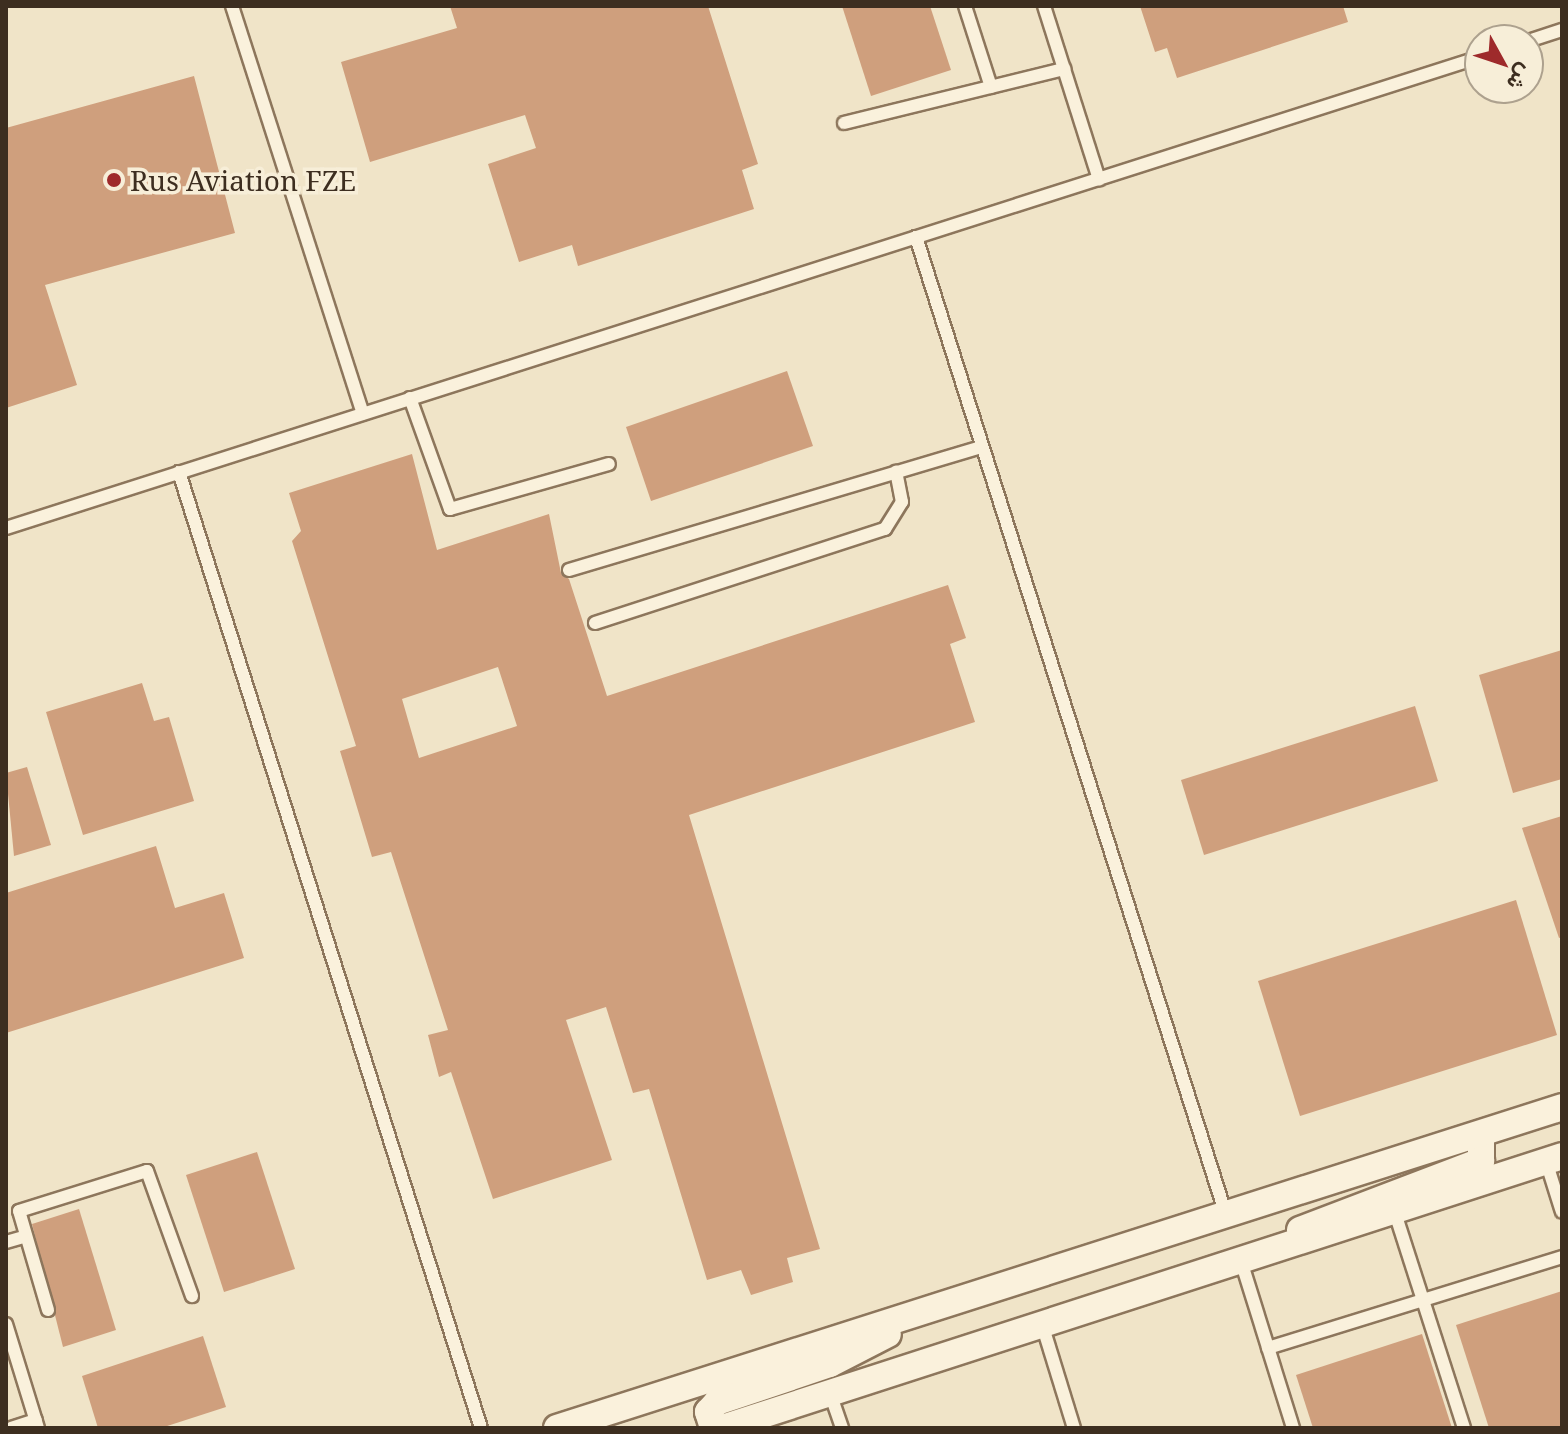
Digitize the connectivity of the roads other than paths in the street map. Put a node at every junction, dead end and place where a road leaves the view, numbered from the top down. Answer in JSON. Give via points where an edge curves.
{"nodes":[{"id":1,"x":232,"y":6,"type":"edge"},
{"id":2,"x":965,"y":6,"type":"edge"},
{"id":3,"x":1044,"y":6,"type":"edge"},
{"id":4,"x":1464,"y":62,"type":"edge"},
{"id":5,"x":1064,"y":69,"type":"junction"},
{"id":6,"x":991,"y":87,"type":"junction"},
{"id":7,"x":844,"y":123,"type":"dead end"},
{"id":8,"x":1099,"y":179,"type":"junction"},
{"id":9,"x":916,"y":237,"type":"junction"},
{"id":10,"x":410,"y":398,"type":"junction"},
{"id":11,"x":363,"y":413,"type":"junction"},
{"id":12,"x":982,"y":447,"type":"junction"},
{"id":13,"x":609,"y":464,"type":"dead end"},
{"id":14,"x":179,"y":472,"type":"junction"},
{"id":15,"x":896,"y":472,"type":"junction"},
{"id":16,"x":6,"y":528,"type":"edge"},
{"id":17,"x":569,"y":570,"type":"dead end"},
{"id":18,"x":595,"y":623,"type":"dead end"},
{"id":19,"x":1562,"y":1107,"type":"edge"},
{"id":20,"x":1481,"y":1134,"type":"junction"},
{"id":21,"x":1554,"y":1158,"type":"edge"},
{"id":22,"x":1562,"y":1212,"type":"edge"},
{"id":23,"x":1395,"y":1213,"type":"junction"},
{"id":24,"x":1226,"y":1215,"type":"junction"},
{"id":25,"x":24,"y":1237,"type":"junction"},
{"id":26,"x":6,"y":1242,"type":"edge"},
{"id":27,"x":1268,"y":1254,"type":"junction"},
{"id":28,"x":1562,"y":1257,"type":"edge"},
{"id":29,"x":1242,"y":1264,"type":"junction"},
{"id":30,"x":192,"y":1296,"type":"dead end"},
{"id":31,"x":1424,"y":1300,"type":"junction"},
{"id":32,"x":48,"y":1310,"type":"dead end"},
{"id":33,"x":909,"y":1316,"type":"junction"},
{"id":34,"x":6,"y":1324,"type":"edge"},
{"id":35,"x":1042,"y":1324,"type":"junction"},
{"id":36,"x":1268,"y":1348,"type":"junction"},
{"id":37,"x":830,"y":1393,"type":"junction"},
{"id":38,"x":37,"y":1424,"type":"edge"},
{"id":39,"x":11,"y":1428,"type":"edge"},
{"id":40,"x":481,"y":1428,"type":"edge"},
{"id":41,"x":557,"y":1428,"type":"edge"},
{"id":42,"x":713,"y":1428,"type":"edge"},
{"id":43,"x":722,"y":1428,"type":"edge"},
{"id":44,"x":842,"y":1428,"type":"edge"},
{"id":45,"x":1074,"y":1428,"type":"edge"},
{"id":46,"x":1293,"y":1428,"type":"edge"},
{"id":47,"x":1464,"y":1428,"type":"edge"}],
"edges":[{"from":1,"to":11,"type":"lane"},
{"from":2,"to":6,"type":"lane"},
{"from":3,"to":5,"type":"lane"},
{"from":4,"to":8,"type":"lane"},
{"from":5,"to":6,"type":"lane"},
{"from":5,"to":8,"type":"lane"},
{"from":6,"to":7,"type":"lane"},
{"from":8,"to":9,"type":"lane"},
{"from":9,"to":10,"type":"lane"},
{"from":9,"to":12,"type":"lane"},
{"from":10,"to":11,"type":"lane"},
{"from":10,"to":13,"type":"lane","via":[[450,509]]},
{"from":11,"to":14,"type":"lane"},
{"from":12,"to":15,"type":"lane"},
{"from":12,"to":24,"type":"lane"},
{"from":14,"to":16,"type":"lane"},
{"from":14,"to":40,"type":"lane"},
{"from":15,"to":17,"type":"lane"},
{"from":15,"to":18,"type":"lane","via":[[902,502],[885,529]]},
{"from":19,"to":20,"type":"street"},
{"from":20,"to":24,"type":"street"},
{"from":20,"to":27,"type":"street","via":[[1481,1161],[1325,1217]]},
{"from":21,"to":22,"type":"lane"},
{"from":21,"to":23,"type":"street"},
{"from":23,"to":27,"type":"street"},
{"from":23,"to":31,"type":"lane"},
{"from":24,"to":33,"type":"street"},
{"from":25,"to":26,"type":"lane"},
{"from":25,"to":30,"type":"lane","via":[[18,1215],[24,1206],[151,1172]]},
{"from":25,"to":32,"type":"lane"},
{"from":27,"to":29,"type":"street"},
{"from":28,"to":31,"type":"lane"},
{"from":29,"to":35,"type":"street"},
{"from":29,"to":36,"type":"lane"},
{"from":31,"to":36,"type":"lane"},
{"from":31,"to":47,"type":"lane"},
{"from":33,"to":41,"type":"street"},
{"from":33,"to":42,"type":"street","via":[[850,1356],[717,1402],[708,1412]]},
{"from":34,"to":38,"type":"lane"},
{"from":35,"to":37,"type":"street"},
{"from":35,"to":45,"type":"lane"},
{"from":36,"to":46,"type":"lane"},
{"from":37,"to":43,"type":"street"},
{"from":37,"to":44,"type":"lane"},
{"from":38,"to":39,"type":"lane"}]}
